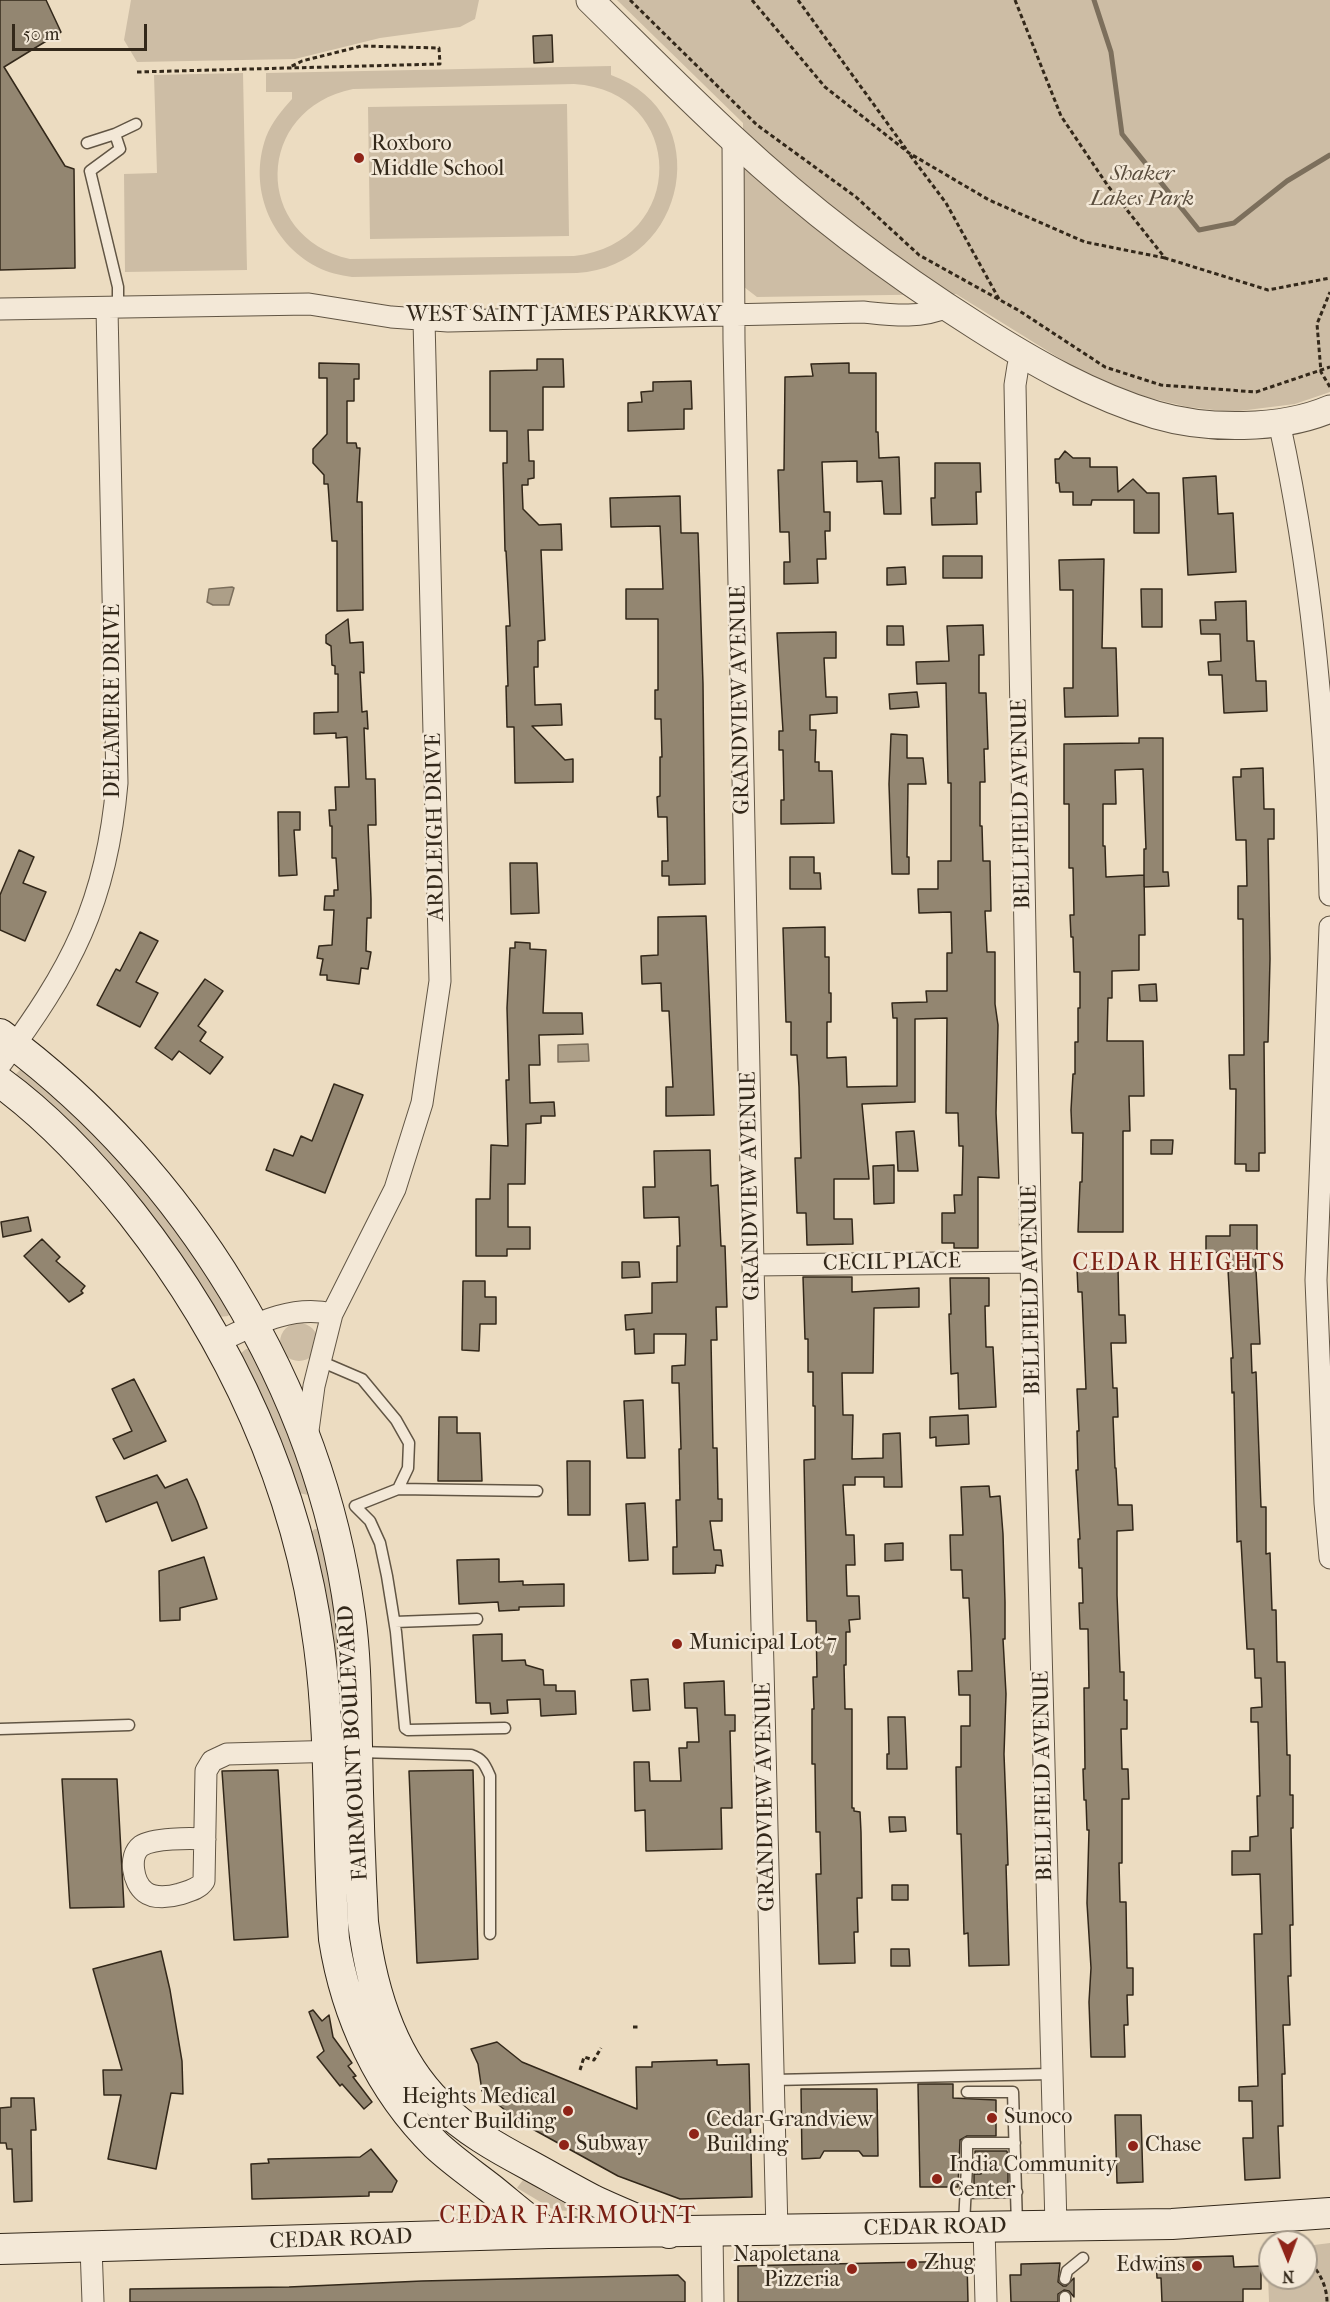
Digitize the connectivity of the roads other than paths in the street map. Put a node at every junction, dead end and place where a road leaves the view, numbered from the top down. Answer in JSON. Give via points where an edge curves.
{"nodes":[{"id":1,"x":590,"y":0,"type":"edge"},
{"id":2,"x":136,"y":124,"type":"dead end"},
{"id":3,"x":115,"y":134,"type":"junction"},
{"id":4,"x":734,"y":140,"type":"junction"},
{"id":5,"x":87,"y":143,"type":"dead end"},
{"id":6,"x":947,"y":307,"type":"junction"},
{"id":7,"x":112,"y":308,"type":"junction"},
{"id":8,"x":0,"y":309,"type":"edge"},
{"id":9,"x":734,"y":314,"type":"junction"},
{"id":10,"x":424,"y":320,"type":"junction"},
{"id":11,"x":1024,"y":356,"type":"junction"},
{"id":12,"x":1330,"y":409,"type":"edge"},
{"id":13,"x":1279,"y":422,"type":"junction"},
{"id":14,"x":1330,"y":895,"type":"edge"},
{"id":15,"x":1330,"y":927,"type":"edge"},
{"id":16,"x":5,"y":1048,"type":"edge"},
{"id":17,"x":0,"y":1082,"type":"edge"},
{"id":18,"x":1031,"y":1262,"type":"junction"},
{"id":19,"x":753,"y":1265,"type":"junction"},
{"id":20,"x":1323,"y":1286,"type":"edge"},
{"id":21,"x":332,"y":1314,"type":"junction"},
{"id":22,"x":253,"y":1325,"type":"junction"},
{"id":23,"x":218,"y":1342,"type":"junction"},
{"id":24,"x":320,"y":1361,"type":"junction"},
{"id":25,"x":1325,"y":1403,"type":"edge"},
{"id":26,"x":307,"y":1442,"type":"junction"},
{"id":27,"x":398,"y":1489,"type":"junction"},
{"id":28,"x":537,"y":1491,"type":"dead end"},
{"id":29,"x":342,"y":1508,"type":"junction"},
{"id":30,"x":293,"y":1522,"type":"junction"},
{"id":31,"x":1330,"y":1558,"type":"edge"},
{"id":32,"x":477,"y":1619,"type":"dead end"},
{"id":33,"x":395,"y":1622,"type":"junction"},
{"id":34,"x":129,"y":1725,"type":"dead end"},
{"id":35,"x":504,"y":1728,"type":"dead end"},
{"id":36,"x":0,"y":1729,"type":"edge"},
{"id":37,"x":328,"y":1751,"type":"junction"},
{"id":38,"x":357,"y":1752,"type":"junction"},
{"id":39,"x":205,"y":1839,"type":"dead end"},
{"id":40,"x":490,"y":1934,"type":"dead end"},
{"id":41,"x":1051,"y":2074,"type":"junction"},
{"id":42,"x":400,"y":2078,"type":"junction"},
{"id":43,"x":773,"y":2080,"type":"junction"},
{"id":44,"x":967,"y":2092,"type":"dead end"},
{"id":45,"x":1015,"y":2143,"type":"junction"},
{"id":46,"x":1013,"y":2166,"type":"junction"},
{"id":47,"x":1054,"y":2168,"type":"junction"},
{"id":48,"x":1017,"y":2192,"type":"junction"},
{"id":49,"x":966,"y":2193,"type":"junction"},
{"id":50,"x":1330,"y":2213,"type":"edge"},
{"id":51,"x":1017,"y":2226,"type":"junction"},
{"id":52,"x":1056,"y":2226,"type":"junction"},
{"id":53,"x":974,"y":2227,"type":"junction"},
{"id":54,"x":777,"y":2231,"type":"junction"},
{"id":55,"x":712,"y":2232,"type":"junction"},
{"id":56,"x":669,"y":2233,"type":"junction"},
{"id":57,"x":548,"y":2234,"type":"junction"},
{"id":58,"x":92,"y":2247,"type":"junction"},
{"id":59,"x":0,"y":2249,"type":"edge"},
{"id":60,"x":1083,"y":2258,"type":"dead end"},
{"id":61,"x":1065,"y":2279,"type":"dead end"},
{"id":62,"x":93,"y":2302,"type":"edge"},
{"id":63,"x":713,"y":2302,"type":"edge"},
{"id":64,"x":986,"y":2302,"type":"edge"}],
"edges":[{"from":1,"to":4,"type":"street"},
{"from":2,"to":3,"type":"lane"},
{"from":3,"to":5,"type":"lane"},
{"from":3,"to":7,"type":"lane","via":[[120,149],[90,171],[118,287]]},
{"from":4,"to":6,"type":"street","via":[[855,241]]},
{"from":4,"to":9,"type":"street","name":"GRANDVIEW AVENUE"},
{"from":6,"to":9,"type":"street","name":"WEST SAINT JAMES PARKWAY","via":[[906,316],[863,312]]},
{"from":6,"to":11,"type":"street"},
{"from":7,"to":8,"type":"street","name":"WEST SAINT JAMES PARKWAY"},
{"from":7,"to":10,"type":"street","name":"WEST SAINT JAMES PARKWAY","via":[[309,304]]},
{"from":7,"to":16,"type":"street","name":"DELAMERE DRIVE","via":[[117,783],[113,820],[105,868],[84,931],[48,998]]},
{"from":9,"to":10,"type":"street","name":"WEST SAINT JAMES PARKWAY"},
{"from":9,"to":19,"type":"street","name":"GRANDVIEW AVENUE"},
{"from":10,"to":21,"type":"street","name":"ARDLEIGH DRIVE","via":[[440,981],[422,1103],[394,1189]]},
{"from":11,"to":13,"type":"street","via":[[1103,396],[1156,415],[1220,425]]},
{"from":11,"to":18,"type":"street","name":"BELLFIELD AVENUE","via":[[1015,385]]},
{"from":12,"to":13,"type":"street"},
{"from":13,"to":14,"type":"street","via":[[1311,611],[1324,729]]},
{"from":15,"to":20,"type":"street"},
{"from":16,"to":22,"type":"main road","name":"FAIRMOUNT BOULEVARD","via":[[71,1092],[142,1166],[209,1254]]},
{"from":17,"to":23,"type":"main road","name":"FAIRMOUNT BOULEVARD","via":[[76,1148],[117,1195],[178,1276]]},
{"from":18,"to":19,"type":"street","name":"CECIL PLACE"},
{"from":18,"to":41,"type":"street","name":"BELLFIELD AVENUE"},
{"from":19,"to":43,"type":"street","name":"GRANDVIEW AVENUE"},
{"from":20,"to":25,"type":"street"},
{"from":21,"to":22,"type":"street","via":[[310,1310]]},
{"from":21,"to":24,"type":"street","name":"ARDLEIGH DRIVE"},
{"from":22,"to":23,"type":"street"},
{"from":22,"to":26,"type":"main road","name":"FAIRMOUNT BOULEVARD"},
{"from":23,"to":30,"type":"main road","name":"FAIRMOUNT BOULEVARD","via":[[265,1439]]},
{"from":24,"to":26,"type":"street","name":"ARDLEIGH DRIVE"},
{"from":24,"to":27,"type":"lane","via":[[362,1379],[396,1420],[409,1443],[408,1468]]},
{"from":25,"to":31,"type":"street","via":[[1325,1503]]},
{"from":26,"to":29,"type":"main road","name":"FAIRMOUNT BOULEVARD"},
{"from":27,"to":28,"type":"lane"},
{"from":27,"to":29,"type":"lane"},
{"from":29,"to":30,"type":"main road"},
{"from":29,"to":33,"type":"lane","via":[[370,1521],[380,1543]]},
{"from":29,"to":38,"type":"main road","name":"FAIRMOUNT BOULEVARD"},
{"from":30,"to":37,"type":"main road","name":"FAIRMOUNT BOULEVARD","via":[[319,1645]]},
{"from":32,"to":33,"type":"lane"},
{"from":33,"to":35,"type":"lane","via":[[405,1728]]},
{"from":34,"to":36,"type":"lane"},
{"from":37,"to":38,"type":"street"},
{"from":37,"to":39,"type":"street","via":[[227,1754],[212,1761],[206,1770]]},
{"from":37,"to":42,"type":"main road","name":"FAIRMOUNT BOULEVARD","via":[[337,1954],[355,2019],[369,2050]]},
{"from":38,"to":40,"type":"lane","via":[[480,1758],[489,1776]]},
{"from":38,"to":42,"type":"main road","name":"FAIRMOUNT BOULEVARD","via":[[362,1912],[368,1960]]},
{"from":41,"to":43,"type":"lane"},
{"from":41,"to":47,"type":"street","name":"BELLFIELD AVENUE"},
{"from":42,"to":56,"type":"main road","name":"FAIRMOUNT BOULEVARD","via":[[474,2133],[595,2201]]},
{"from":42,"to":57,"type":"main road","name":"FAIRMOUNT BOULEVARD","via":[[412,2119],[438,2146]]},
{"from":43,"to":54,"type":"street","name":"GRANDVIEW AVENUE"},
{"from":44,"to":45,"type":"lane","via":[[1013,2092]]},
{"from":45,"to":46,"type":"lane"},
{"from":45,"to":49,"type":"lane","via":[[967,2143],[972,2167]]},
{"from":46,"to":47,"type":"lane"},
{"from":46,"to":48,"type":"lane"},
{"from":47,"to":52,"type":"street","name":"BELLFIELD AVENUE"},
{"from":48,"to":49,"type":"lane"},
{"from":48,"to":51,"type":"lane"},
{"from":49,"to":53,"type":"lane"},
{"from":50,"to":52,"type":"main road","name":"CEDAR ROAD"},
{"from":51,"to":52,"type":"main road","name":"CEDAR ROAD"},
{"from":51,"to":53,"type":"main road","name":"CEDAR ROAD"},
{"from":53,"to":54,"type":"main road","name":"CEDAR ROAD"},
{"from":53,"to":64,"type":"street"},
{"from":54,"to":55,"type":"main road","name":"CEDAR ROAD"},
{"from":55,"to":56,"type":"main road","name":"CEDAR ROAD"},
{"from":55,"to":63,"type":"street"},
{"from":56,"to":57,"type":"main road","name":"CEDAR ROAD"},
{"from":57,"to":58,"type":"main road","name":"CEDAR ROAD"},
{"from":58,"to":59,"type":"main road","name":"CEDAR ROAD"},
{"from":58,"to":62,"type":"street"},
{"from":60,"to":61,"type":"lane","via":[[1067,2271]]}]}
